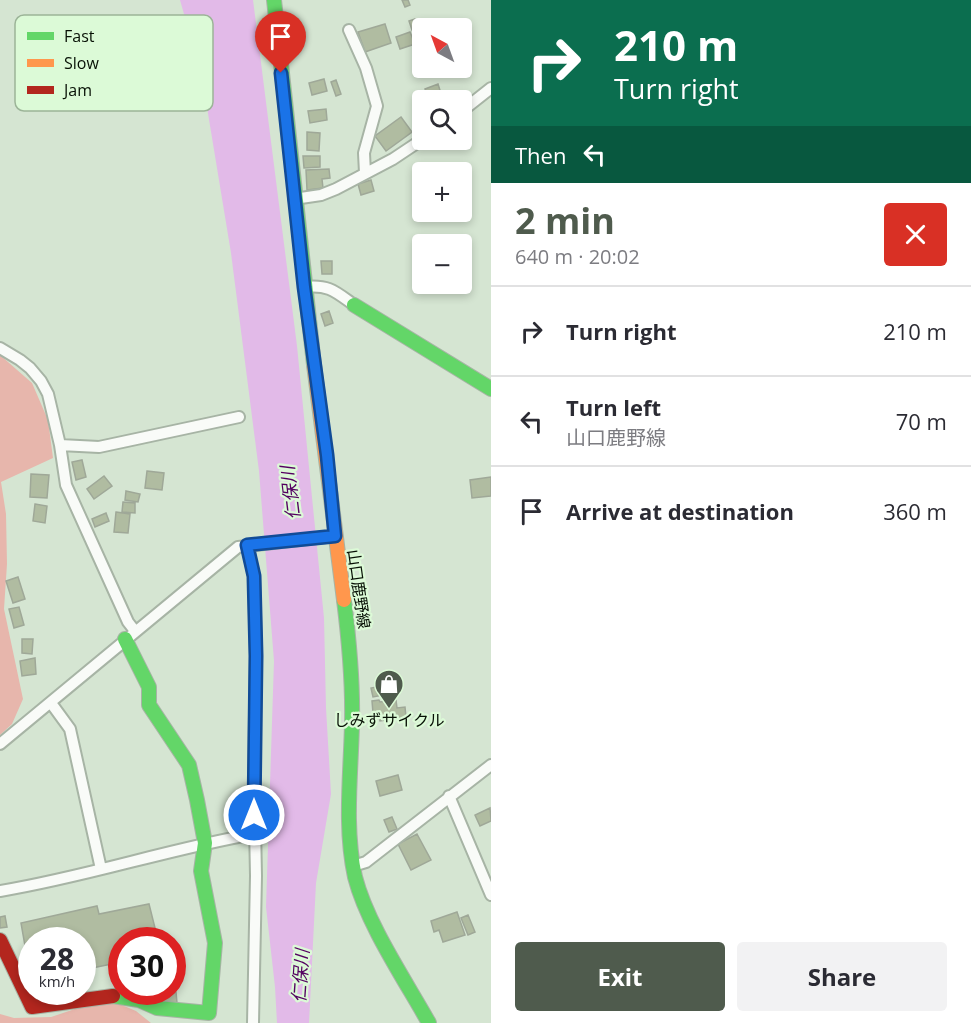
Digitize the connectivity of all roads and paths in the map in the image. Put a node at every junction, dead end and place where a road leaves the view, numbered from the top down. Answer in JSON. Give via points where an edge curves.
{"nodes":[{"id":1,"x":274,"y":0,"type":"edge"},
{"id":2,"x":349,"y":30,"type":"dead end"},
{"id":3,"x":489,"y":93,"type":"edge"},
{"id":4,"x":472,"y":104,"type":"edge"},
{"id":5,"x":412,"y":146,"type":"edge"},
{"id":6,"x":365,"y":173,"type":"junction"},
{"id":7,"x":294,"y":199,"type":"junction"},
{"id":8,"x":304,"y":287,"type":"junction"},
{"id":9,"x":354,"y":305,"type":"joint"},
{"id":10,"x":0,"y":348,"type":"edge"},
{"id":11,"x":491,"y":389,"type":"edge"},
{"id":12,"x":239,"y":417,"type":"dead end"},
{"id":13,"x":60,"y":445,"type":"junction"},
{"id":14,"x":330,"y":537,"type":"junction"},
{"id":15,"x":249,"y":545,"type":"junction"},
{"id":16,"x":130,"y":635,"type":"junction"},
{"id":17,"x":51,"y":703,"type":"junction"},
{"id":18,"x":0,"y":744,"type":"edge"},
{"id":19,"x":491,"y":765,"type":"edge"},
{"id":20,"x":449,"y":796,"type":"junction"},
{"id":21,"x":254,"y":834,"type":"junction"},
{"id":22,"x":205,"y":843,"type":"junction"},
{"id":23,"x":353,"y":866,"type":"junction"},
{"id":24,"x":101,"y":869,"type":"junction"},
{"id":25,"x":0,"y":891,"type":"edge"},
{"id":26,"x":491,"y":896,"type":"edge"},
{"id":27,"x":0,"y":940,"type":"edge"},
{"id":28,"x":253,"y":1023,"type":"edge"},
{"id":29,"x":429,"y":1023,"type":"edge"}],
"edges":[{"from":1,"to":7,"type":"main road","name":"山口鹿野線"},
{"from":2,"to":6,"type":"street","via":[[377,106],[364,153]]},
{"from":3,"to":4,"type":"street"},
{"from":5,"to":6,"type":"street"},
{"from":6,"to":7,"type":"street","via":[[321,195]]},
{"from":7,"to":8,"type":"main road","name":"山口鹿野線"},
{"from":8,"to":9,"type":"street","via":[[329,287]]},
{"from":8,"to":14,"type":"main road","name":"山口鹿野線","via":[[327,455]]},
{"from":9,"to":11,"type":"main road"},
{"from":10,"to":13,"type":"street","via":[[20,360],[41,381],[48,394]]},
{"from":12,"to":13,"type":"street","via":[[99,447]]},
{"from":13,"to":16,"type":"street","via":[[66,485],[128,622]]},
{"from":14,"to":15,"type":"street"},
{"from":14,"to":23,"type":"main road","name":"山口鹿野線","via":[[352,674],[349,833]]},
{"from":15,"to":16,"type":"street","via":[[226,555]]},
{"from":15,"to":21,"type":"street","via":[[254,576],[256,656]]},
{"from":16,"to":17,"type":"street"},
{"from":16,"to":22,"type":"main road","via":[[150,687],[148,705],[189,765]]},
{"from":17,"to":18,"type":"street"},
{"from":17,"to":24,"type":"street","via":[[70,729]]},
{"from":19,"to":20,"type":"street"},
{"from":20,"to":23,"type":"street","via":[[366,862]]},
{"from":20,"to":26,"type":"street"},
{"from":21,"to":22,"type":"street"},
{"from":21,"to":28,"type":"street"},
{"from":22,"to":24,"type":"street"},
{"from":22,"to":27,"type":"main road","via":[[201,871],[215,943],[209,1013],[157,1008],[139,1000],[110,996],[32,1006]]},
{"from":23,"to":29,"type":"main road","name":"山口鹿野線","via":[[369,916]]},
{"from":24,"to":25,"type":"street"}]}
